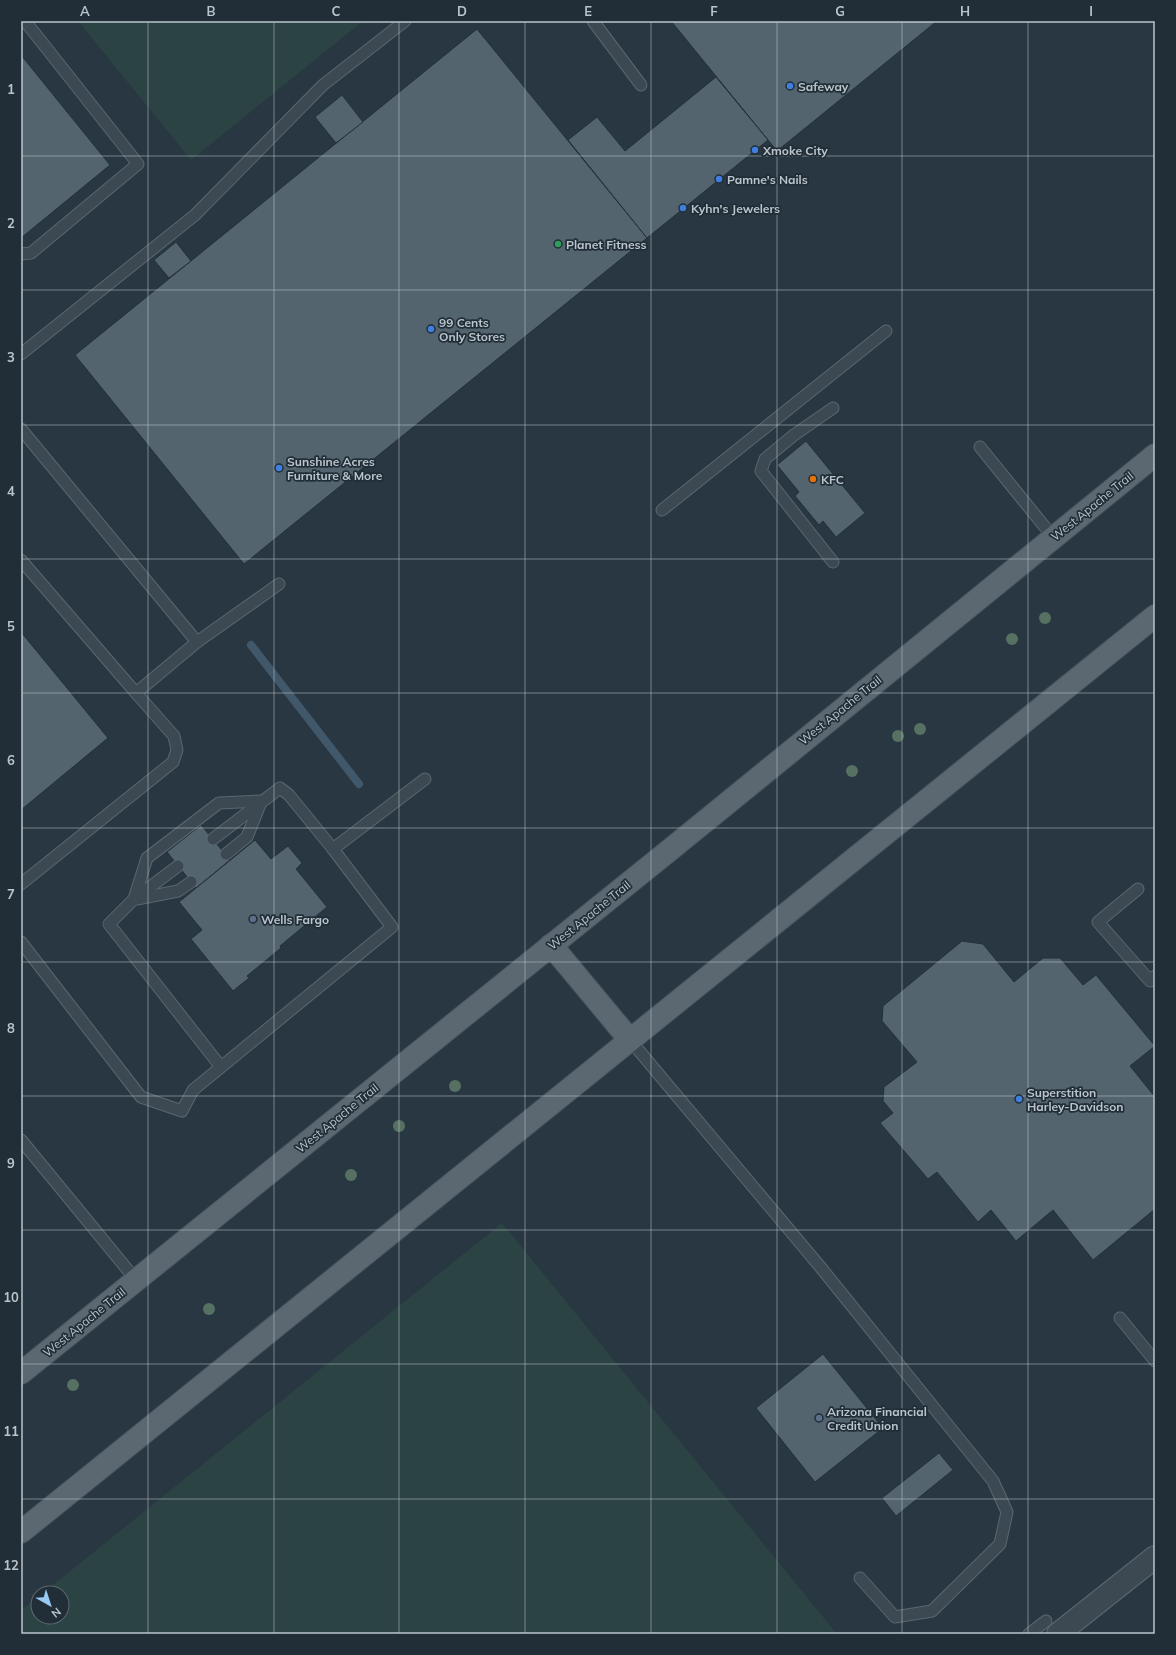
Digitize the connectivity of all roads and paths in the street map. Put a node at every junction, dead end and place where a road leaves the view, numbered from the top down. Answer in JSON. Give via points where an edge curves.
{"nodes":[{"id":1,"x":25,"y":21,"type":"edge"},
{"id":2,"x":405,"y":21,"type":"edge"},
{"id":3,"x":593,"y":21,"type":"edge"},
{"id":4,"x":641,"y":85,"type":"dead end"},
{"id":5,"x":21,"y":254,"type":"edge"},
{"id":6,"x":886,"y":331,"type":"dead end"},
{"id":7,"x":21,"y":354,"type":"edge"},
{"id":8,"x":833,"y":408,"type":"dead end"},
{"id":9,"x":21,"y":429,"type":"edge"},
{"id":10,"x":980,"y":447,"type":"dead end"},
{"id":11,"x":1155,"y":455,"type":"edge"},
{"id":12,"x":662,"y":510,"type":"dead end"},
{"id":13,"x":1053,"y":537,"type":"junction"},
{"id":14,"x":21,"y":560,"type":"edge"},
{"id":15,"x":833,"y":562,"type":"dead end"},
{"id":16,"x":279,"y":584,"type":"dead end"},
{"id":17,"x":1155,"y":616,"type":"edge"},
{"id":18,"x":197,"y":642,"type":"junction"},
{"id":19,"x":136,"y":693,"type":"junction"},
{"id":20,"x":425,"y":779,"type":"dead end"},
{"id":21,"x":261,"y":801,"type":"junction"},
{"id":22,"x":213,"y":839,"type":"dead end"},
{"id":23,"x":333,"y":849,"type":"junction"},
{"id":24,"x":226,"y":854,"type":"dead end"},
{"id":25,"x":178,"y":866,"type":"dead end"},
{"id":26,"x":191,"y":882,"type":"dead end"},
{"id":27,"x":21,"y":884,"type":"edge"},
{"id":28,"x":1138,"y":889,"type":"dead end"},
{"id":29,"x":134,"y":900,"type":"junction"},
{"id":30,"x":21,"y":942,"type":"edge"},
{"id":31,"x":551,"y":945,"type":"junction"},
{"id":32,"x":1155,"y":976,"type":"edge"},
{"id":33,"x":630,"y":1040,"type":"junction"},
{"id":34,"x":221,"y":1067,"type":"junction"},
{"id":35,"x":21,"y":1140,"type":"edge"},
{"id":36,"x":136,"y":1280,"type":"junction"},
{"id":37,"x":1120,"y":1318,"type":"dead end"},
{"id":38,"x":1155,"y":1361,"type":"edge"},
{"id":39,"x":21,"y":1373,"type":"edge"},
{"id":40,"x":21,"y":1532,"type":"edge"},
{"id":41,"x":1155,"y":1558,"type":"edge"},
{"id":42,"x":860,"y":1578,"type":"dead end"},
{"id":43,"x":1048,"y":1631,"type":"edge"}],
"edges":[{"from":1,"to":5,"type":"lane","via":[[138,164],[32,253]]},
{"from":2,"to":7,"type":"lane","via":[[323,85],[195,216]]},
{"from":3,"to":4,"type":"lane"},
{"from":6,"to":12,"type":"lane"},
{"from":8,"to":15,"type":"lane","via":[[765,459],[761,471]]},
{"from":9,"to":18,"type":"lane"},
{"from":10,"to":13,"type":"lane"},
{"from":11,"to":13,"type":"main road","name":"West Apache Trail"},
{"from":13,"to":31,"type":"main road","name":"West Apache Trail"},
{"from":14,"to":19,"type":"lane"},
{"from":16,"to":18,"type":"lane"},
{"from":17,"to":33,"type":"main road"},
{"from":18,"to":19,"type":"lane"},
{"from":19,"to":27,"type":"lane","via":[[174,736],[176,750],[173,762]]},
{"from":20,"to":23,"type":"lane"},
{"from":21,"to":22,"type":"lane"},
{"from":21,"to":23,"type":"lane","via":[[280,788],[289,795]]},
{"from":21,"to":24,"type":"lane","via":[[247,837]]},
{"from":21,"to":29,"type":"lane","via":[[219,802],[153,853],[147,858]]},
{"from":23,"to":34,"type":"lane","via":[[392,927]]},
{"from":25,"to":29,"type":"lane"},
{"from":26,"to":29,"type":"lane","via":[[178,891]]},
{"from":28,"to":32,"type":"lane","via":[[1098,922],[1150,981]]},
{"from":29,"to":34,"type":"lane","via":[[109,924]]},
{"from":30,"to":34,"type":"lane","via":[[141,1098],[182,1111],[193,1090]]},
{"from":31,"to":33,"type":"main road"},
{"from":31,"to":36,"type":"main road","name":"West Apache Trail"},
{"from":33,"to":40,"type":"main road"},
{"from":33,"to":42,"type":"lane","via":[[822,1269],[993,1481],[1007,1512],[1000,1544],[932,1611],[895,1617]]},
{"from":35,"to":36,"type":"lane"},
{"from":36,"to":39,"type":"main road","name":"West Apache Trail"},
{"from":37,"to":38,"type":"lane"},
{"from":41,"to":43,"type":"street"}]}
